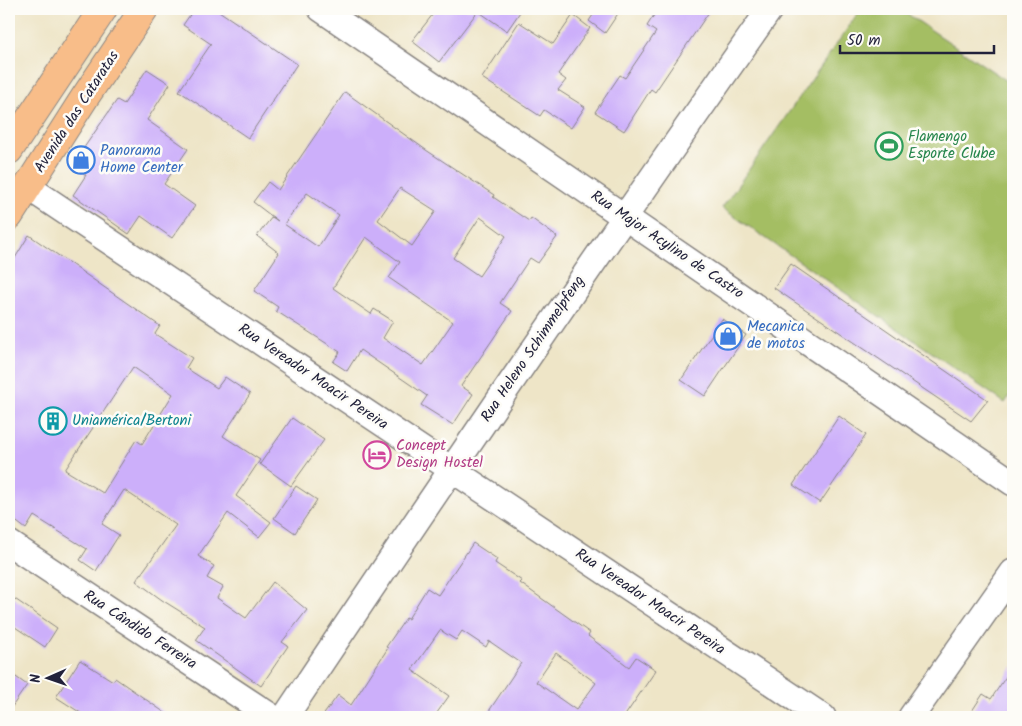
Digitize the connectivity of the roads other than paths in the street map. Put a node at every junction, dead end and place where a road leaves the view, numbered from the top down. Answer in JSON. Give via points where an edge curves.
{"nodes":[{"id":1,"x":103,"y":9,"type":"edge"},
{"id":2,"x":144,"y":9,"type":"edge"},
{"id":3,"x":321,"y":9,"type":"edge"},
{"id":4,"x":770,"y":9,"type":"edge"},
{"id":5,"x":9,"y":150,"type":"edge"},
{"id":6,"x":28,"y":188,"type":"junction"},
{"id":7,"x":9,"y":216,"type":"edge"},
{"id":8,"x":624,"y":216,"type":"junction"},
{"id":9,"x":451,"y":469,"type":"junction"},
{"id":10,"x":1013,"y":483,"type":"edge"},
{"id":11,"x":9,"y":543,"type":"edge"},
{"id":12,"x":1013,"y":572,"type":"edge"},
{"id":13,"x":272,"y":717,"type":"edge"},
{"id":14,"x":285,"y":717,"type":"edge"},
{"id":15,"x":823,"y":717,"type":"edge"},
{"id":16,"x":911,"y":717,"type":"edge"}],
"edges":[{"from":1,"to":5,"type":"main road"},
{"from":2,"to":6,"type":"main road","name":"Avenida das Cataratas"},
{"from":3,"to":8,"type":"street","name":"Rua Major Acylino de Castro"},
{"from":4,"to":8,"type":"street","name":"Rua Heleno Schimmelpfeng"},
{"from":6,"to":7,"type":"main road","name":"Avenida das Cataratas"},
{"from":6,"to":9,"type":"street","name":"Rua Vereador Moacir Pereira"},
{"from":8,"to":9,"type":"street","name":"Rua Heleno Schimmelpfeng"},
{"from":8,"to":10,"type":"street","name":"Rua Major Acylino de Castro"},
{"from":9,"to":14,"type":"street","name":"Rua Heleno Schimmelpfeng"},
{"from":9,"to":15,"type":"street","name":"Rua Vereador Moacir Pereira"},
{"from":11,"to":13,"type":"street","name":"Rua Cândido Ferreira"},
{"from":12,"to":16,"type":"street"}]}
